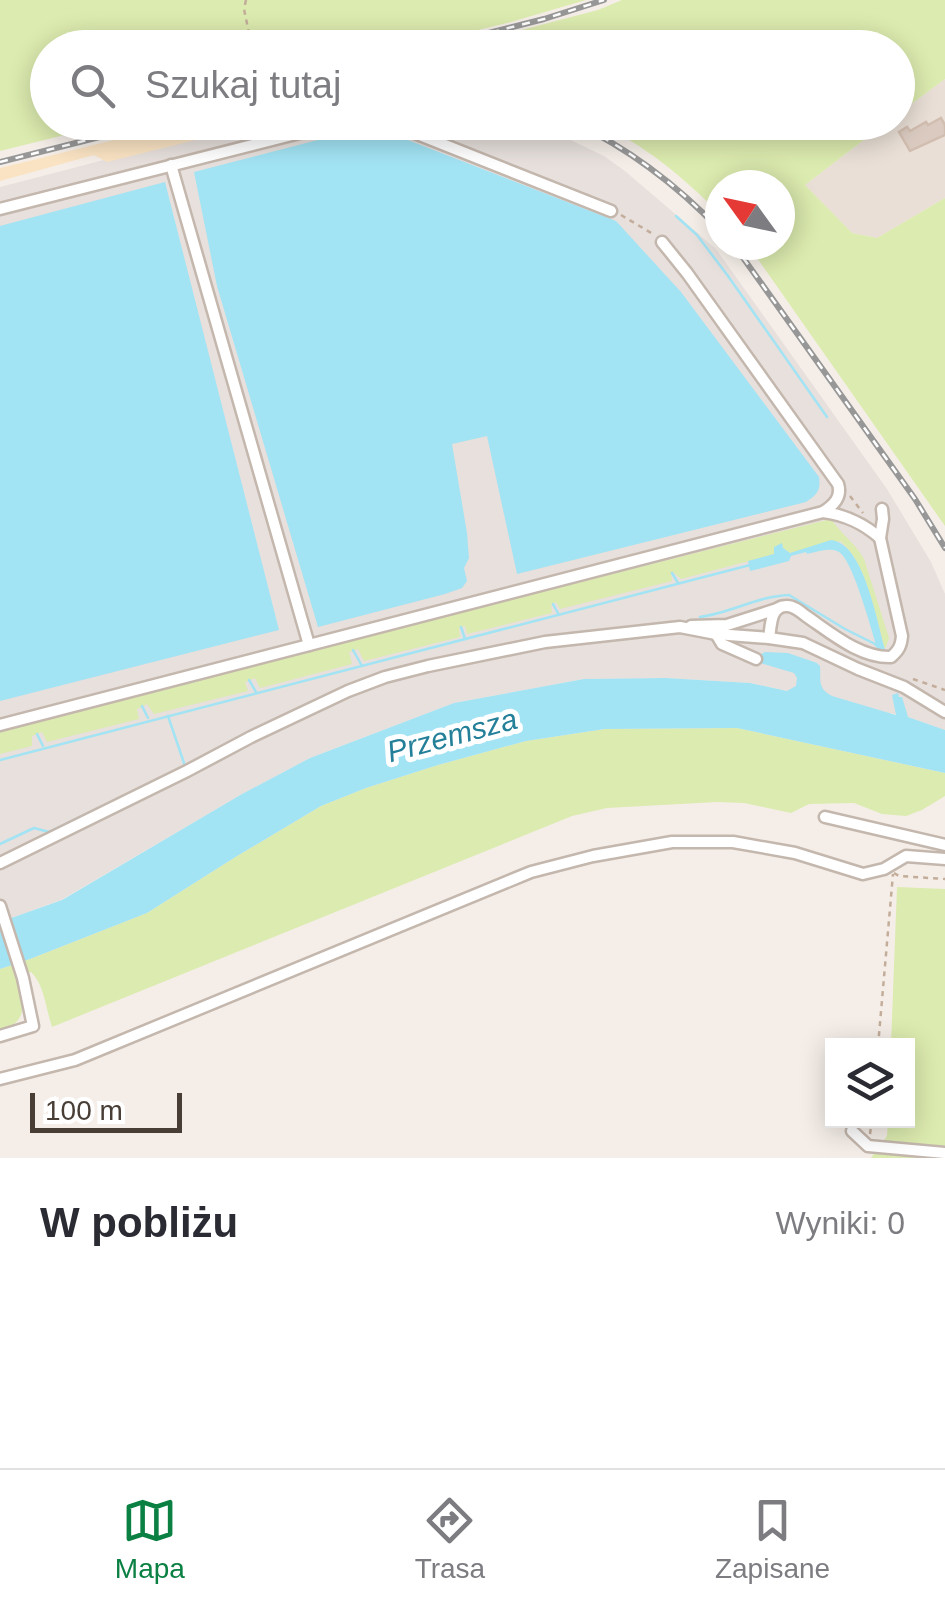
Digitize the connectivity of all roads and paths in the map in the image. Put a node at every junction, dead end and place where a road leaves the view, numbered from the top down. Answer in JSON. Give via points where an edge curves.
{"nodes":[{"id":1,"x":246,"y":0,"type":"edge"},
{"id":2,"x":248,"y":30,"type":"edge"},
{"id":3,"x":272,"y":140,"type":"edge"},
{"id":4,"x":432,"y":140,"type":"edge"},
{"id":5,"x":171,"y":165,"type":"junction"},
{"id":6,"x":0,"y":209,"type":"edge"},
{"id":7,"x":618,"y":214,"type":"joint"},
{"id":8,"x":662,"y":242,"type":"joint"},
{"id":9,"x":838,"y":484,"type":"junction"},
{"id":10,"x":882,"y":509,"type":"dead end"},
{"id":11,"x":822,"y":512,"type":"junction"},
{"id":12,"x":864,"y":514,"type":"dead end"},
{"id":13,"x":880,"y":538,"type":"junction"},
{"id":14,"x":777,"y":609,"type":"junction"},
{"id":15,"x":680,"y":627,"type":"junction"},
{"id":16,"x":716,"y":634,"type":"junction"},
{"id":17,"x":769,"y":638,"type":"junction"},
{"id":18,"x":309,"y":645,"type":"junction"},
{"id":19,"x":756,"y":659,"type":"dead end"},
{"id":20,"x":945,"y":712,"type":"edge"},
{"id":21,"x":0,"y":726,"type":"edge"},
{"id":22,"x":825,"y":817,"type":"dead end"},
{"id":23,"x":945,"y":845,"type":"edge"},
{"id":24,"x":945,"y":859,"type":"edge"},
{"id":25,"x":0,"y":862,"type":"edge"},
{"id":26,"x":889,"y":871,"type":"junction"},
{"id":27,"x":945,"y":879,"type":"edge"},
{"id":28,"x":0,"y":907,"type":"edge"},
{"id":29,"x":0,"y":1036,"type":"edge"},
{"id":30,"x":879,"y":1038,"type":"edge"},
{"id":31,"x":0,"y":1079,"type":"edge"},
{"id":32,"x":852,"y":1131,"type":"dead end"},
{"id":33,"x":945,"y":1153,"type":"edge"}],
"edges":[{"from":1,"to":2,"type":"path"},
{"from":3,"to":5,"type":"lane"},
{"from":4,"to":7,"type":"lane"},
{"from":5,"to":6,"type":"lane"},
{"from":5,"to":18,"type":"lane"},
{"from":7,"to":8,"type":"path"},
{"from":8,"to":9,"type":"lane"},
{"from":9,"to":11,"type":"lane","via":[[837,501]]},
{"from":9,"to":12,"type":"path"},
{"from":10,"to":13,"type":"lane"},
{"from":11,"to":13,"type":"lane","via":[[842,514]]},
{"from":11,"to":18,"type":"lane"},
{"from":13,"to":14,"type":"lane","via":[[902,636],[891,656],[853,646],[790,606]]},
{"from":14,"to":15,"type":"lane","via":[[726,625]]},
{"from":14,"to":17,"type":"lane"},
{"from":15,"to":16,"type":"lane"},
{"from":15,"to":25,"type":"lane","via":[[546,642],[385,677]]},
{"from":16,"to":17,"type":"lane"},
{"from":16,"to":19,"type":"lane","via":[[722,644]]},
{"from":17,"to":20,"type":"lane","via":[[803,643]]},
{"from":18,"to":21,"type":"lane"},
{"from":22,"to":23,"type":"lane"},
{"from":24,"to":26,"type":"lane","via":[[906,856]]},
{"from":26,"to":27,"type":"path"},
{"from":26,"to":30,"type":"path"},
{"from":26,"to":31,"type":"lane","via":[[863,874],[733,842],[672,842],[593,856],[531,872],[75,1060]]},
{"from":28,"to":29,"type":"lane","via":[[32,1026]]},
{"from":32,"to":33,"type":"lane","via":[[868,1146]]}]}
